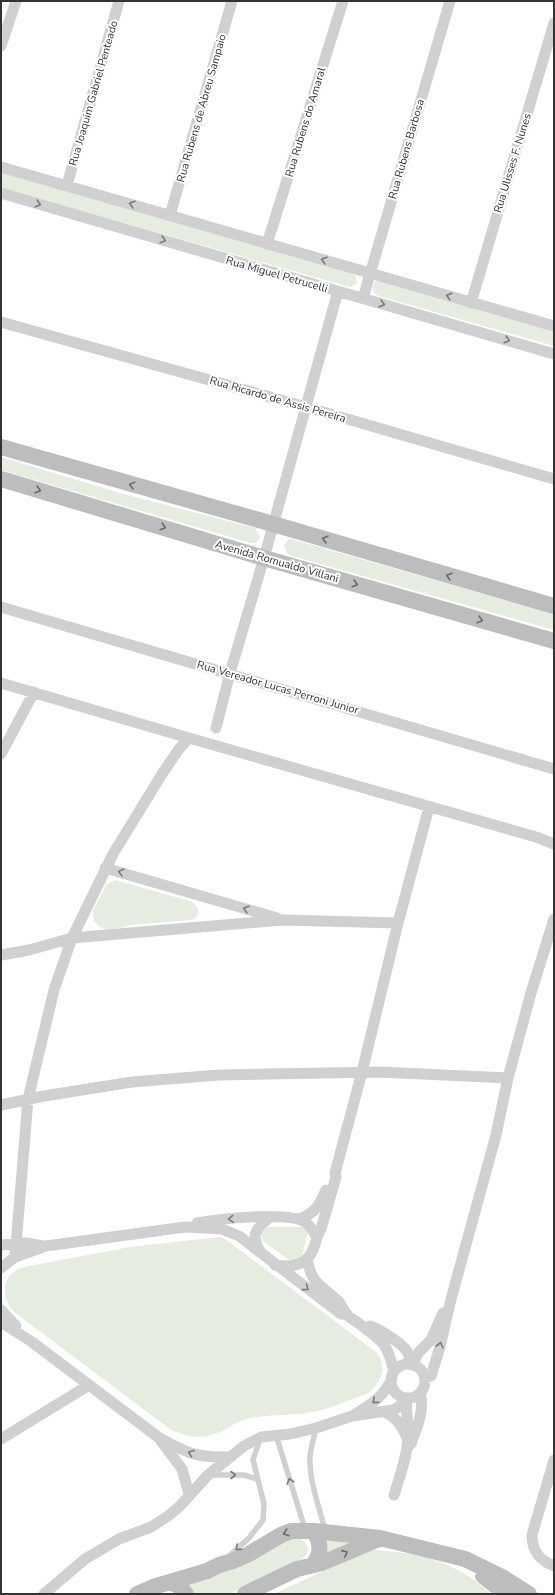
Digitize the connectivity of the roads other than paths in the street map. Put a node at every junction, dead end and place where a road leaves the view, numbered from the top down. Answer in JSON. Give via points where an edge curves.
{"nodes":[{"id":1,"x":16,"y":1,"type":"edge"},
{"id":2,"x":119,"y":1,"type":"edge"},
{"id":3,"x":232,"y":1,"type":"edge"},
{"id":4,"x":342,"y":1,"type":"edge"},
{"id":5,"x":450,"y":1,"type":"edge"},
{"id":6,"x":554,"y":23,"type":"edge"},
{"id":7,"x":1,"y":46,"type":"edge"},
{"id":8,"x":1,"y":167,"type":"edge"},
{"id":9,"x":67,"y":186,"type":"junction"},
{"id":10,"x":1,"y":193,"type":"edge"},
{"id":11,"x":170,"y":215,"type":"junction"},
{"id":12,"x":267,"y":244,"type":"junction"},
{"id":13,"x":370,"y":273,"type":"junction"},
{"id":14,"x":338,"y":291,"type":"junction"},
{"id":15,"x":363,"y":298,"type":"junction"},
{"id":16,"x":471,"y":303,"type":"junction"},
{"id":17,"x":1,"y":322,"type":"edge"},
{"id":18,"x":554,"y":326,"type":"edge"},
{"id":19,"x":554,"y":354,"type":"edge"},
{"id":20,"x":306,"y":407,"type":"junction"},
{"id":21,"x":1,"y":447,"type":"edge"},
{"id":22,"x":1,"y":479,"type":"edge"},
{"id":23,"x":554,"y":479,"type":"edge"},
{"id":24,"x":274,"y":524,"type":"junction"},
{"id":25,"x":264,"y":558,"type":"junction"},
{"id":26,"x":554,"y":606,"type":"edge"},
{"id":27,"x":1,"y":607,"type":"edge"},
{"id":28,"x":554,"y":641,"type":"edge"},
{"id":29,"x":230,"y":673,"type":"junction"},
{"id":30,"x":1,"y":683,"type":"edge"},
{"id":31,"x":34,"y":692,"type":"junction"},
{"id":32,"x":216,"y":728,"type":"dead end"},
{"id":33,"x":189,"y":738,"type":"junction"},
{"id":34,"x":1,"y":754,"type":"edge"},
{"id":35,"x":554,"y":769,"type":"edge"},
{"id":36,"x":429,"y":807,"type":"junction"},
{"id":37,"x":554,"y":844,"type":"edge"},
{"id":38,"x":105,"y":868,"type":"junction"},
{"id":39,"x":554,"y":919,"type":"edge"},
{"id":40,"x":283,"y":920,"type":"junction"},
{"id":41,"x":398,"y":922,"type":"junction"},
{"id":42,"x":72,"y":938,"type":"junction"},
{"id":43,"x":1,"y":955,"type":"edge"},
{"id":44,"x":362,"y":1072,"type":"junction"},
{"id":45,"x":508,"y":1078,"type":"junction"},
{"id":46,"x":28,"y":1099,"type":"junction"},
{"id":47,"x":1,"y":1105,"type":"edge"},
{"id":48,"x":335,"y":1173,"type":"junction"},
{"id":49,"x":270,"y":1217,"type":"junction"},
{"id":50,"x":300,"y":1219,"type":"junction"},
{"id":51,"x":185,"y":1227,"type":"junction"},
{"id":52,"x":316,"y":1236,"type":"junction"},
{"id":53,"x":16,"y":1242,"type":"junction"},
{"id":54,"x":1,"y":1245,"type":"edge"},
{"id":55,"x":46,"y":1246,"type":"junction"},
{"id":56,"x":262,"y":1254,"type":"junction"},
{"id":57,"x":15,"y":1257,"type":"junction"},
{"id":58,"x":307,"y":1259,"type":"junction"},
{"id":59,"x":275,"y":1265,"type":"junction"},
{"id":60,"x":1,"y":1268,"type":"edge"},
{"id":61,"x":450,"y":1303,"type":"junction"},
{"id":62,"x":1,"y":1310,"type":"edge"},
{"id":63,"x":347,"y":1314,"type":"junction"},
{"id":64,"x":1,"y":1322,"type":"edge"},
{"id":65,"x":363,"y":1327,"type":"junction"},
{"id":66,"x":32,"y":1342,"type":"junction"},
{"id":67,"x":411,"y":1365,"type":"junction"},
{"id":68,"x":393,"y":1375,"type":"junction"},
{"id":69,"x":425,"y":1378,"type":"junction"},
{"id":70,"x":89,"y":1385,"type":"junction"},
{"id":71,"x":420,"y":1392,"type":"junction"},
{"id":72,"x":407,"y":1398,"type":"junction"},
{"id":73,"x":385,"y":1412,"type":"junction"},
{"id":74,"x":352,"y":1416,"type":"junction"},
{"id":75,"x":316,"y":1428,"type":"junction"},
{"id":76,"x":276,"y":1435,"type":"junction"},
{"id":77,"x":158,"y":1437,"type":"junction"},
{"id":78,"x":261,"y":1437,"type":"junction"},
{"id":79,"x":1,"y":1439,"type":"edge"},
{"id":80,"x":408,"y":1439,"type":"junction"},
{"id":81,"x":406,"y":1454,"type":"junction"},
{"id":82,"x":228,"y":1457,"type":"junction"},
{"id":83,"x":554,"y":1460,"type":"edge"},
{"id":84,"x":208,"y":1475,"type":"junction"},
{"id":85,"x":257,"y":1479,"type":"junction"},
{"id":86,"x":189,"y":1494,"type":"junction"},
{"id":87,"x":394,"y":1495,"type":"dead end"},
{"id":88,"x":315,"y":1531,"type":"junction"},
{"id":89,"x":380,"y":1538,"type":"junction"},
{"id":90,"x":440,"y":1552,"type":"junction"},
{"id":91,"x":219,"y":1565,"type":"junction"},
{"id":92,"x":313,"y":1565,"type":"junction"},
{"id":93,"x":554,"y":1566,"type":"edge"},
{"id":94,"x":171,"y":1582,"type":"junction"},
{"id":95,"x":44,"y":1594,"type":"edge"},
{"id":96,"x":137,"y":1594,"type":"edge"},
{"id":97,"x":186,"y":1594,"type":"edge"},
{"id":98,"x":245,"y":1594,"type":"edge"},
{"id":99,"x":506,"y":1594,"type":"edge"},
{"id":100,"x":529,"y":1594,"type":"edge"}],
"edges":[{"from":1,"to":7,"type":"street"},
{"from":2,"to":9,"type":"street","name":"Rua Joaquim Gabriel Penteado"},
{"from":3,"to":11,"type":"street","name":"Rua Rubens de Abreu Sampaio"},
{"from":4,"to":12,"type":"street","name":"Rua Rubens do Amaral"},
{"from":5,"to":13,"type":"street","name":"Rua Rubens Barbosa"},
{"from":6,"to":16,"type":"street","name":"Rua Ulisses F. Nunes"},
{"from":8,"to":9,"type":"street"},
{"from":11,"to":9,"type":"street","one_way":true},
{"from":10,"to":14,"type":"street","name":"Rua Miguel Petrucelli","one_way":true},
{"from":11,"to":12,"type":"street"},
{"from":13,"to":12,"type":"street","one_way":true},
{"from":13,"to":15,"type":"street","name":"Rua Rubens Barbosa"},
{"from":16,"to":13,"type":"street","one_way":true},
{"from":14,"to":15,"type":"street","name":"Rua Miguel Petrucelli"},
{"from":14,"to":20,"type":"street"},
{"from":15,"to":19,"type":"street","name":"Rua Miguel Petrucelli","one_way":true},
{"from":16,"to":18,"type":"street"},
{"from":17,"to":20,"type":"street","name":"Rua Ricardo de Assis Pereira"},
{"from":20,"to":23,"type":"street","name":"Rua Ricardo de Assis Pereira"},
{"from":20,"to":24,"type":"street"},
{"from":24,"to":21,"type":"street","one_way":true},
{"from":22,"to":25,"type":"street","name":"Avenida Romualdo Villani","one_way":true},
{"from":24,"to":25,"type":"street"},
{"from":26,"to":24,"type":"street","one_way":true},
{"from":25,"to":28,"type":"street","name":"Avenida Romualdo Villani","one_way":true},
{"from":25,"to":29,"type":"street"},
{"from":27,"to":29,"type":"street","name":"Rua Vereador Lucas Perroni Junior"},
{"from":29,"to":32,"type":"street"},
{"from":29,"to":35,"type":"street","name":"Rua Vereador Lucas Perroni Junior"},
{"from":30,"to":31,"type":"street"},
{"from":31,"to":33,"type":"street"},
{"from":31,"to":34,"type":"street"},
{"from":33,"to":36,"type":"street"},
{"from":33,"to":38,"type":"street","via":[[162,774]]},
{"from":36,"to":37,"type":"street"},
{"from":36,"to":41,"type":"street"},
{"from":40,"to":38,"type":"street","one_way":true},
{"from":38,"to":42,"type":"street"},
{"from":39,"to":45,"type":"street"},
{"from":40,"to":41,"type":"street"},
{"from":40,"to":42,"type":"street"},
{"from":41,"to":44,"type":"street"},
{"from":42,"to":43,"type":"street"},
{"from":42,"to":46,"type":"street","via":[[54,990]]},
{"from":44,"to":45,"type":"street"},
{"from":44,"to":46,"type":"street","via":[[211,1075],[132,1082]]},
{"from":44,"to":48,"type":"street"},
{"from":45,"to":61,"type":"street","via":[[496,1135]]},
{"from":46,"to":47,"type":"street"},
{"from":46,"to":53,"type":"street"},
{"from":48,"to":50,"type":"street","via":[[320,1205],[309,1216]]},
{"from":48,"to":52,"type":"street","via":[[321,1229]]},
{"from":49,"to":50,"type":"street"},
{"from":49,"to":51,"type":"street","one_way":true,"via":[[214,1220]]},
{"from":49,"to":56,"type":"street","via":[[255,1234]]},
{"from":50,"to":52,"type":"street","via":[[308,1224]]},
{"from":51,"to":55,"type":"street"},
{"from":51,"to":56,"type":"street","via":[[229,1231]]},
{"from":52,"to":58,"type":"street","via":[[312,1252]]},
{"from":53,"to":54,"type":"street"},
{"from":53,"to":55,"type":"street"},
{"from":53,"to":57,"type":"street"},
{"from":55,"to":57,"type":"street"},
{"from":56,"to":59,"type":"street"},
{"from":57,"to":60,"type":"street"},
{"from":58,"to":59,"type":"street","via":[[295,1266]]},
{"from":58,"to":63,"type":"street","via":[[313,1279],[340,1303]]},
{"from":59,"to":63,"type":"street","one_way":true,"via":[[341,1314]]},
{"from":61,"to":67,"type":"street","via":[[442,1314],[431,1340]]},
{"from":69,"to":61,"type":"street","one_way":true,"via":[[430,1376],[435,1362]]},
{"from":62,"to":66,"type":"street"},
{"from":63,"to":65,"type":"street"},
{"from":64,"to":66,"type":"street"},
{"from":65,"to":67,"type":"street","via":[[367,1325],[377,1328],[398,1343],[409,1354]]},
{"from":65,"to":68,"type":"street","via":[[380,1340],[390,1353]]},
{"from":66,"to":70,"type":"street"},
{"from":67,"to":68,"type":"street","via":[[401,1366]]},
{"from":67,"to":69,"type":"street","via":[[420,1370]]},
{"from":68,"to":72,"type":"street","via":[[392,1384],[397,1393]]},
{"from":68,"to":74,"type":"street","one_way":true,"via":[[383,1393],[372,1404]]},
{"from":69,"to":71,"type":"street"},
{"from":70,"to":77,"type":"street"},
{"from":70,"to":79,"type":"street"},
{"from":71,"to":72,"type":"street"},
{"from":71,"to":81,"type":"street","via":[[423,1402],[420,1418]]},
{"from":72,"to":73,"type":"street","via":[[399,1407]]},
{"from":72,"to":80,"type":"street","via":[[405,1408]]},
{"from":73,"to":74,"type":"street"},
{"from":73,"to":80,"type":"street","via":[[402,1426]]},
{"from":74,"to":75,"type":"street"},
{"from":75,"to":76,"type":"street"},
{"from":75,"to":88,"type":"lane","via":[[310,1465]]},
{"from":76,"to":78,"type":"street"},
{"from":88,"to":76,"type":"lane","one_way":true},
{"from":82,"to":77,"type":"street","one_way":true,"via":[[197,1456]]},
{"from":77,"to":86,"type":"street","via":[[182,1469]]},
{"from":78,"to":82,"type":"street"},
{"from":78,"to":85,"type":"lane","via":[[253,1460]]},
{"from":80,"to":81,"type":"street"},
{"from":81,"to":87,"type":"street"},
{"from":82,"to":84,"type":"street"},
{"from":83,"to":93,"type":"street","via":[[532,1535],[534,1551],[546,1563]]},
{"from":84,"to":85,"type":"lane","one_way":true,"via":[[244,1475]]},
{"from":84,"to":86,"type":"street"},
{"from":85,"to":91,"type":"lane","one_way":true,"via":[[264,1504],[263,1520],[249,1538]]},
{"from":86,"to":95,"type":"street","via":[[179,1507],[161,1521],[84,1559]]},
{"from":88,"to":89,"type":"street"},
{"from":88,"to":91,"type":"street","one_way":true,"via":[[290,1531],[249,1554]]},
{"from":88,"to":92,"type":"street","via":[[320,1546]]},
{"from":89,"to":90,"type":"street"},
{"from":92,"to":89,"type":"street","one_way":true},
{"from":90,"to":99,"type":"street","via":[[484,1577]]},
{"from":90,"to":100,"type":"street","via":[[465,1559]]},
{"from":91,"to":94,"type":"street"},
{"from":92,"to":98,"type":"street"},
{"from":94,"to":96,"type":"street","via":[[153,1586]]},
{"from":94,"to":97,"type":"street"}]}
